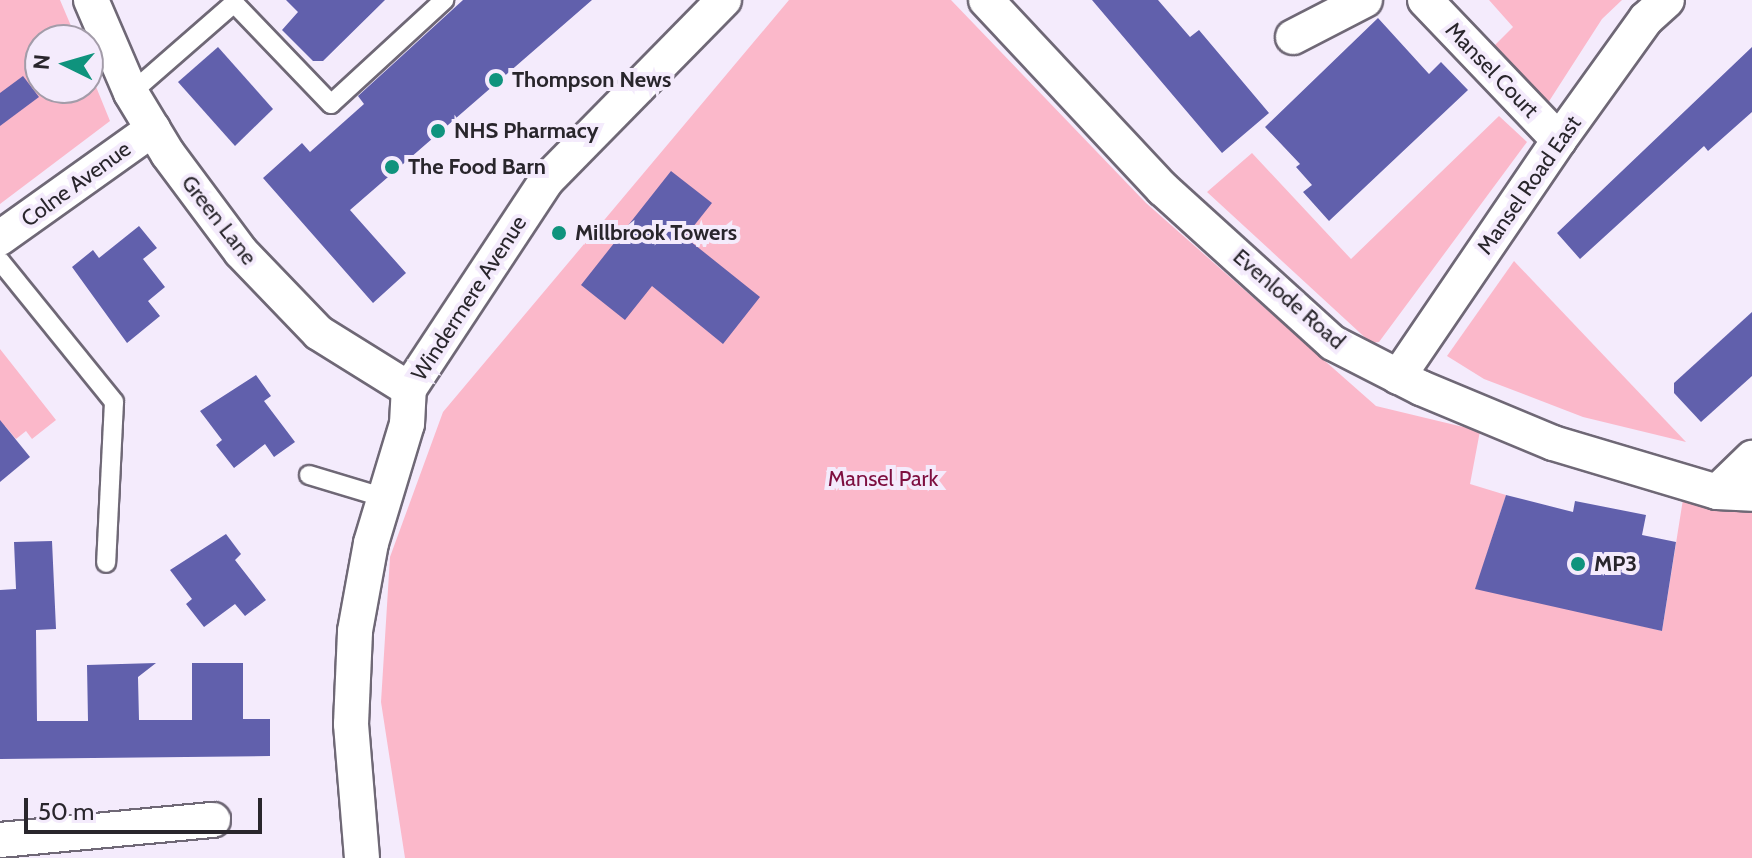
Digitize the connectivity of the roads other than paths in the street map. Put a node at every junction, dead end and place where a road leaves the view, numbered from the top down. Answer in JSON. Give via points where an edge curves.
{"nodes":[{"id":1,"x":91,"y":0,"type":"edge"},
{"id":2,"x":444,"y":0,"type":"edge"},
{"id":3,"x":724,"y":0,"type":"edge"},
{"id":4,"x":986,"y":0,"type":"edge"},
{"id":5,"x":1365,"y":0,"type":"edge"},
{"id":6,"x":1425,"y":0,"type":"edge"},
{"id":7,"x":1667,"y":0,"type":"edge"},
{"id":8,"x":1293,"y":37,"type":"dead end"},
{"id":9,"x":131,"y":93,"type":"junction"},
{"id":10,"x":153,"y":129,"type":"junction"},
{"id":11,"x":1559,"y":140,"type":"junction"},
{"id":12,"x":0,"y":238,"type":"edge"},
{"id":13,"x":0,"y":261,"type":"edge"},
{"id":14,"x":1398,"y":377,"type":"junction"},
{"id":15,"x":409,"y":389,"type":"junction"},
{"id":16,"x":1752,"y":458,"type":"edge"},
{"id":17,"x":309,"y":475,"type":"dead end"},
{"id":18,"x":1717,"y":492,"type":"junction"},
{"id":19,"x":1752,"y":494,"type":"edge"},
{"id":20,"x":385,"y":498,"type":"junction"},
{"id":21,"x":106,"y":563,"type":"dead end"},
{"id":22,"x":213,"y":820,"type":"dead end"},
{"id":23,"x":0,"y":840,"type":"edge"},
{"id":24,"x":362,"y":858,"type":"edge"}],
"edges":[{"from":1,"to":9,"type":"street","name":"Green Lane"},
{"from":2,"to":9,"type":"lane","via":[[331,104],[234,3]]},
{"from":3,"to":15,"type":"street","name":"Windermere Avenue","via":[[546,181]]},
{"from":4,"to":14,"type":"street","name":"Evenlode Road","via":[[1163,189],[1333,343]]},
{"from":5,"to":8,"type":"street"},
{"from":6,"to":11,"type":"street","name":"Mansel Court"},
{"from":7,"to":11,"type":"street","name":"Mansel Road East","via":[[1646,19]]},
{"from":9,"to":10,"type":"street","name":"Green Lane"},
{"from":10,"to":12,"type":"street","name":"Colne Avenue"},
{"from":10,"to":15,"type":"street","name":"Green Lane","via":[[241,252],[319,333]]},
{"from":11,"to":14,"type":"street","name":"Mansel Road East"},
{"from":13,"to":21,"type":"lane","via":[[114,402]]},
{"from":14,"to":18,"type":"street","name":"Evenlode Road","via":[[1553,443]]},
{"from":15,"to":20,"type":"street","name":"Windermere Avenue","via":[[407,424]]},
{"from":16,"to":18,"type":"street"},
{"from":17,"to":20,"type":"lane"},
{"from":18,"to":19,"type":"street","name":"Evenlode Road"},
{"from":20,"to":24,"type":"street","name":"Windermere Avenue","via":[[355,631],[351,724]]},
{"from":22,"to":23,"type":"street"}]}
